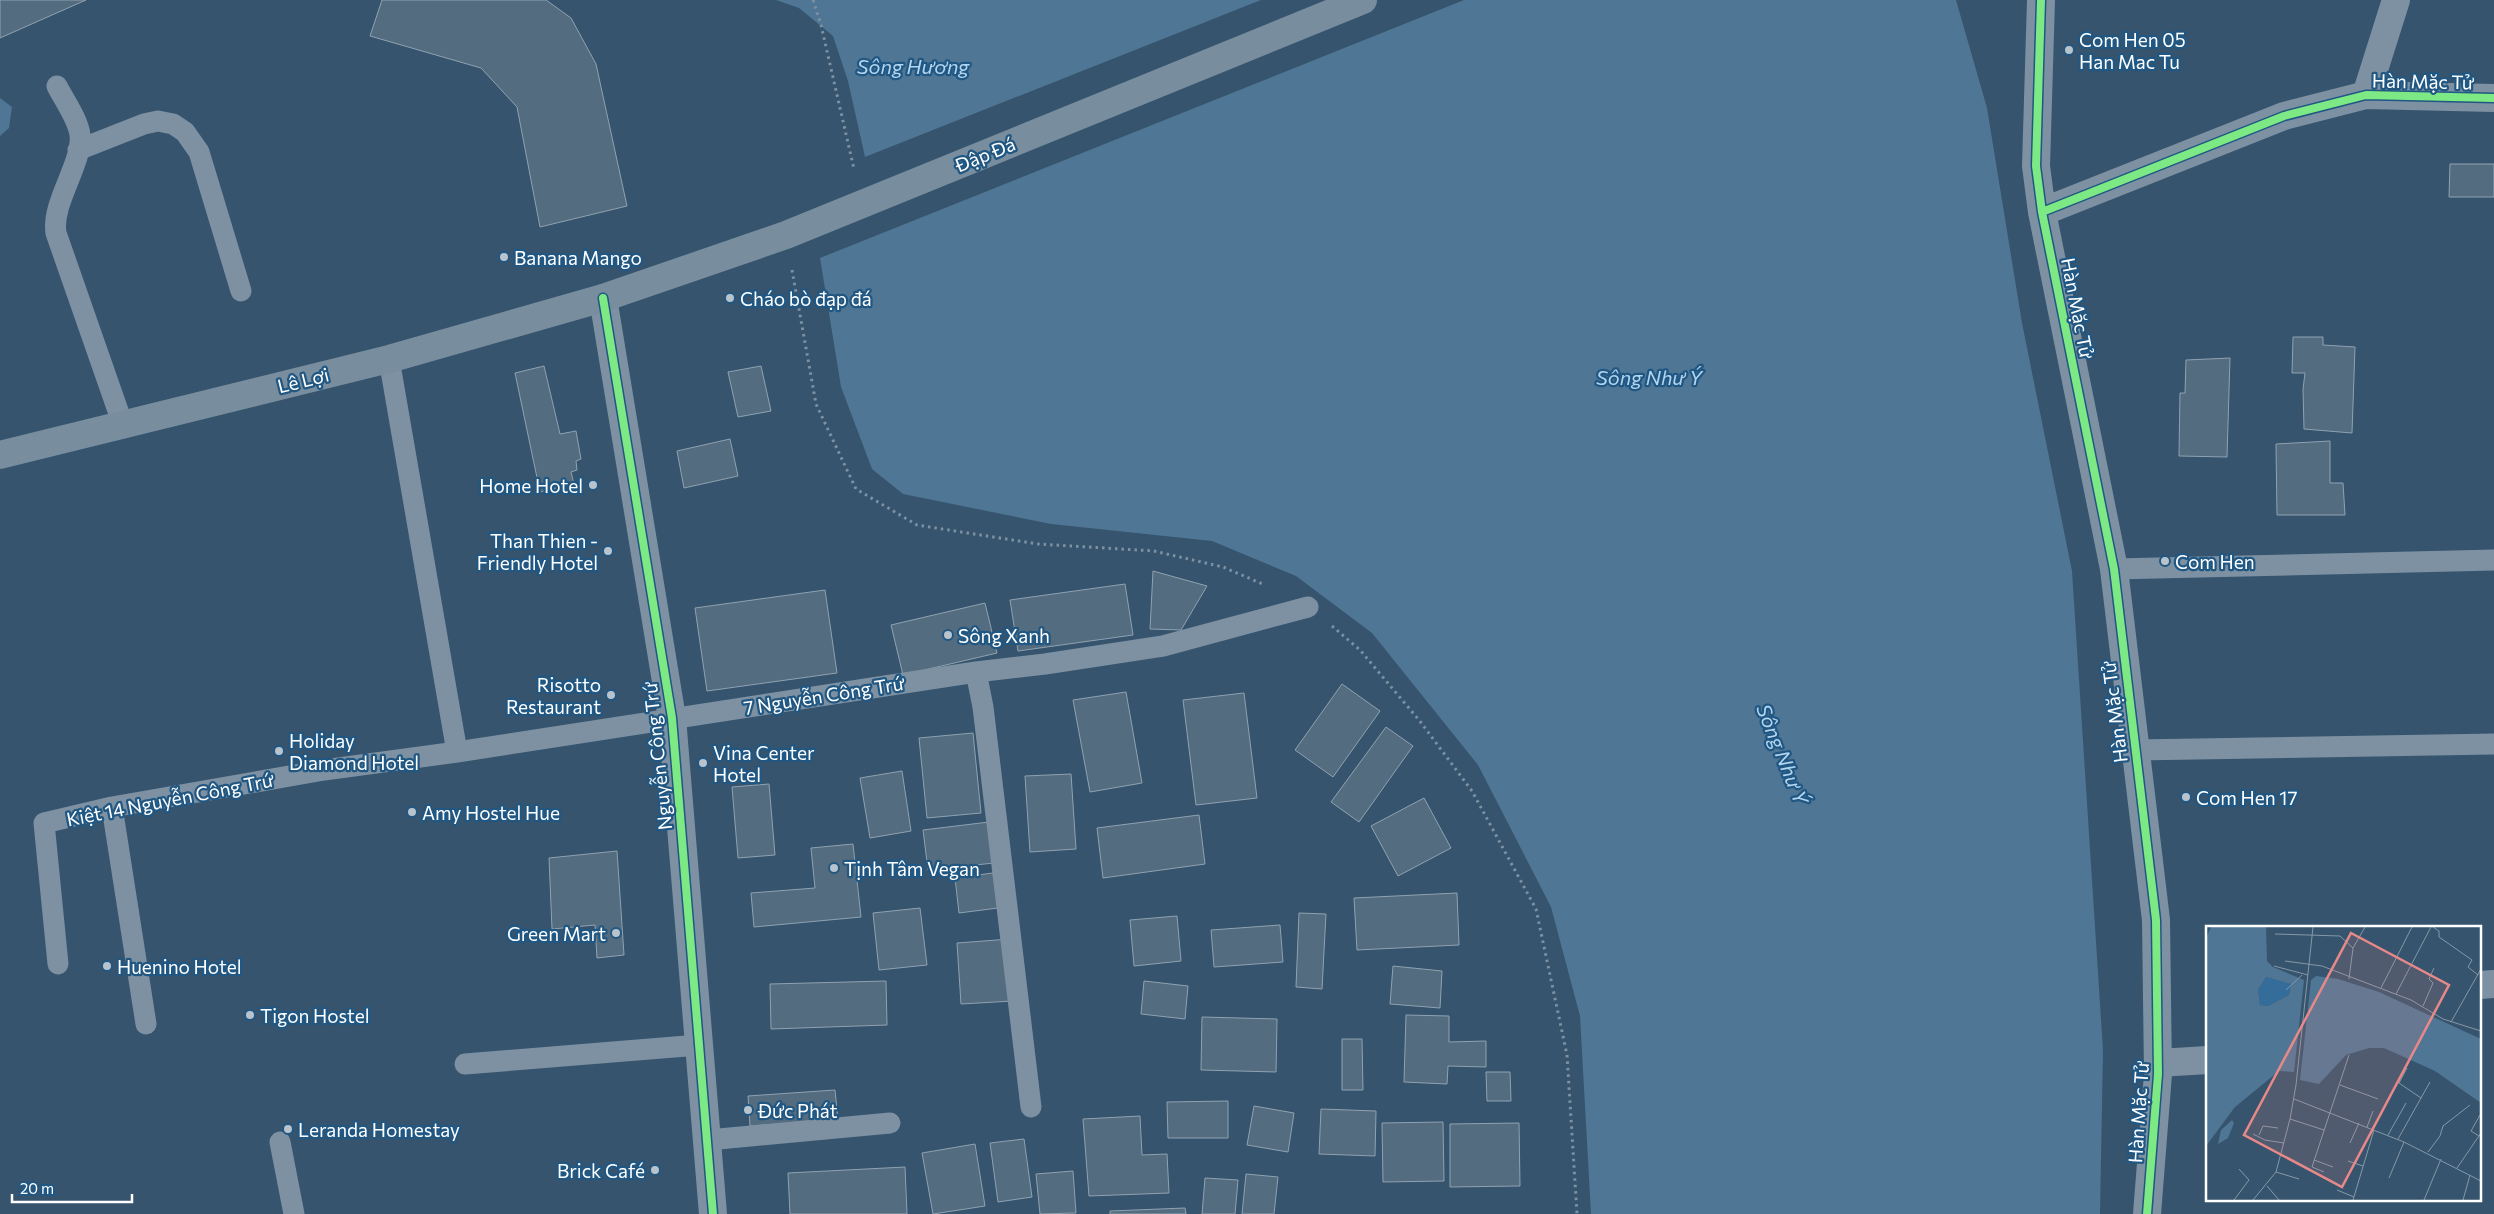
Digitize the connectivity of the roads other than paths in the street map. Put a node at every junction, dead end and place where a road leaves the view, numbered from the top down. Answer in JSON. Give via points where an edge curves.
{"nodes":[{"id":1,"x":1363,"y":0,"type":"edge"},
{"id":2,"x":2041,"y":0,"type":"edge"},
{"id":3,"x":2396,"y":0,"type":"edge"},
{"id":4,"x":57,"y":86,"type":"dead end"},
{"id":5,"x":2366,"y":95,"type":"junction"},
{"id":6,"x":2494,"y":98,"type":"edge"},
{"id":7,"x":78,"y":150,"type":"junction"},
{"id":8,"x":2042,"y":212,"type":"junction"},
{"id":9,"x":241,"y":291,"type":"dead end"},
{"id":10,"x":603,"y":298,"type":"junction"},
{"id":11,"x":389,"y":359,"type":"junction"},
{"id":12,"x":123,"y":425,"type":"junction"},
{"id":13,"x":0,"y":455,"type":"edge"},
{"id":14,"x":2494,"y":560,"type":"edge"},
{"id":15,"x":2114,"y":569,"type":"junction"},
{"id":16,"x":1308,"y":607,"type":"road end"},
{"id":17,"x":976,"y":672,"type":"junction"},
{"id":18,"x":672,"y":718,"type":"junction"},
{"id":19,"x":2494,"y":744,"type":"edge"},
{"id":20,"x":2135,"y":750,"type":"junction"},
{"id":21,"x":457,"y":752,"type":"junction"},
{"id":22,"x":112,"y":807,"type":"junction"},
{"id":23,"x":58,"y":964,"type":"dead end"},
{"id":24,"x":146,"y":1024,"type":"dead end"},
{"id":25,"x":699,"y":1045,"type":"junction"},
{"id":26,"x":2206,"y":1060,"type":"edge"},
{"id":27,"x":2158,"y":1063,"type":"junction"},
{"id":28,"x":465,"y":1064,"type":"dead end"},
{"id":29,"x":1031,"y":1107,"type":"dead end"},
{"id":30,"x":890,"y":1123,"type":"dead end"},
{"id":31,"x":708,"y":1140,"type":"junction"},
{"id":32,"x":280,"y":1142,"type":"dead end"},
{"id":33,"x":294,"y":1214,"type":"edge"},
{"id":34,"x":713,"y":1214,"type":"edge"},
{"id":35,"x":2147,"y":1214,"type":"edge"}],
"edges":[{"from":1,"to":10,"type":"main road","name":"Đập Đá","via":[[786,235]]},
{"from":2,"to":8,"type":"street","name":"Hàn Mặc Tử","via":[[2036,166]]},
{"from":3,"to":5,"type":"street","name":"Hàn Mặc Tử"},
{"from":4,"to":7,"type":"lane","via":[[80,135]]},
{"from":5,"to":6,"type":"street","name":"Hàn Mặc Tử"},
{"from":5,"to":8,"type":"street","name":"Hàn Mặc Tử","via":[[2284,116]]},
{"from":7,"to":9,"type":"lane","via":[[158,121],[173,124],[185,132],[199,152]]},
{"from":7,"to":12,"type":"lane","via":[[54,224]]},
{"from":8,"to":15,"type":"street","name":"Hàn Mặc Tử"},
{"from":10,"to":11,"type":"main road","name":"Lê Lợi"},
{"from":10,"to":18,"type":"street","name":"Nguyễn Công Trứ"},
{"from":11,"to":12,"type":"main road","name":"Lê Lợi"},
{"from":11,"to":21,"type":"lane"},
{"from":12,"to":13,"type":"main road","name":"Lê Lợi"},
{"from":14,"to":15,"type":"lane"},
{"from":15,"to":20,"type":"street","name":"Hàn Mặc Tử"},
{"from":16,"to":17,"type":"lane","name":"7 Nguyễn Công Trứ","via":[[1163,646]]},
{"from":17,"to":18,"type":"lane","name":"7 Nguyễn Công Trứ"},
{"from":17,"to":29,"type":"lane"},
{"from":18,"to":21,"type":"lane","name":"Kiệt 14 Nguyễn Công Trứ"},
{"from":18,"to":25,"type":"street","name":"Nguyễn Công Trứ"},
{"from":19,"to":20,"type":"lane"},
{"from":20,"to":27,"type":"street","name":"Hàn Mặc Tử","via":[[2156,920]]},
{"from":21,"to":22,"type":"lane","name":"Kiệt 14 Nguyễn Công Trứ","via":[[324,770]]},
{"from":22,"to":23,"type":"lane","name":"Kiệt 14 Nguyễn Công Trứ","via":[[44,823]]},
{"from":22,"to":24,"type":"lane"},
{"from":25,"to":28,"type":"lane"},
{"from":25,"to":31,"type":"street","name":"Nguyễn Công Trứ"},
{"from":26,"to":27,"type":"street"},
{"from":27,"to":35,"type":"street","name":"Hàn Mặc Tử"},
{"from":30,"to":31,"type":"lane"},
{"from":31,"to":34,"type":"street","name":"Nguyễn Công Trứ"},
{"from":32,"to":33,"type":"lane"}]}
